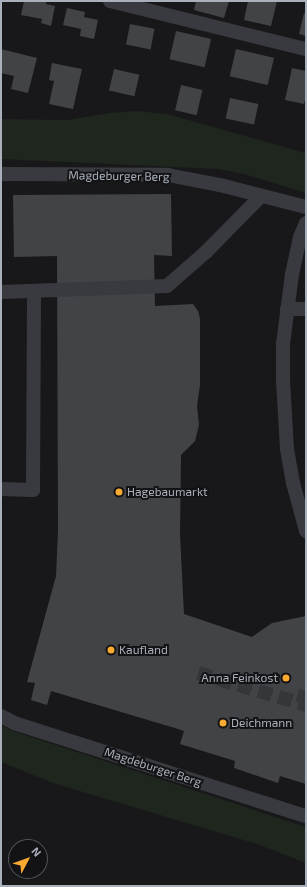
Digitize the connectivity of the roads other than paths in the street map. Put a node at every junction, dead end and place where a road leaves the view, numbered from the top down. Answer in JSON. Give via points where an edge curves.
{"nodes":[{"id":1,"x":110,"y":1,"type":"edge"},
{"id":2,"x":306,"y":49,"type":"edge"},
{"id":3,"x":1,"y":174,"type":"edge"},
{"id":4,"x":260,"y":197,"type":"junction"},
{"id":5,"x":306,"y":207,"type":"edge"},
{"id":6,"x":306,"y":223,"type":"edge"},
{"id":7,"x":300,"y":262,"type":"edge"},
{"id":8,"x":34,"y":291,"type":"junction"},
{"id":9,"x":1,"y":292,"type":"edge"},
{"id":10,"x":287,"y":309,"type":"junction"},
{"id":11,"x":306,"y":309,"type":"edge"},
{"id":12,"x":1,"y":489,"type":"edge"},
{"id":13,"x":306,"y":531,"type":"edge"},
{"id":14,"x":1,"y":716,"type":"edge"},
{"id":15,"x":306,"y":816,"type":"edge"}],
"edges":[{"from":1,"to":2,"type":"street"},
{"from":3,"to":4,"type":"street","name":"Magdeburger Berg","via":[[168,175],[224,186]]},
{"from":4,"to":5,"type":"street","name":"Magdeburger Berg"},
{"from":4,"to":8,"type":"street","via":[[188,269],[167,286]]},
{"from":6,"to":7,"type":"street","via":[[300,237]]},
{"from":7,"to":10,"type":"street"},
{"from":8,"to":9,"type":"street"},
{"from":8,"to":12,"type":"street","via":[[33,490]]},
{"from":10,"to":11,"type":"street"},
{"from":10,"to":13,"type":"street","via":[[284,414],[293,483]]},
{"from":14,"to":15,"type":"street","name":"Magdeburger Berg","via":[[14,723]]}]}
